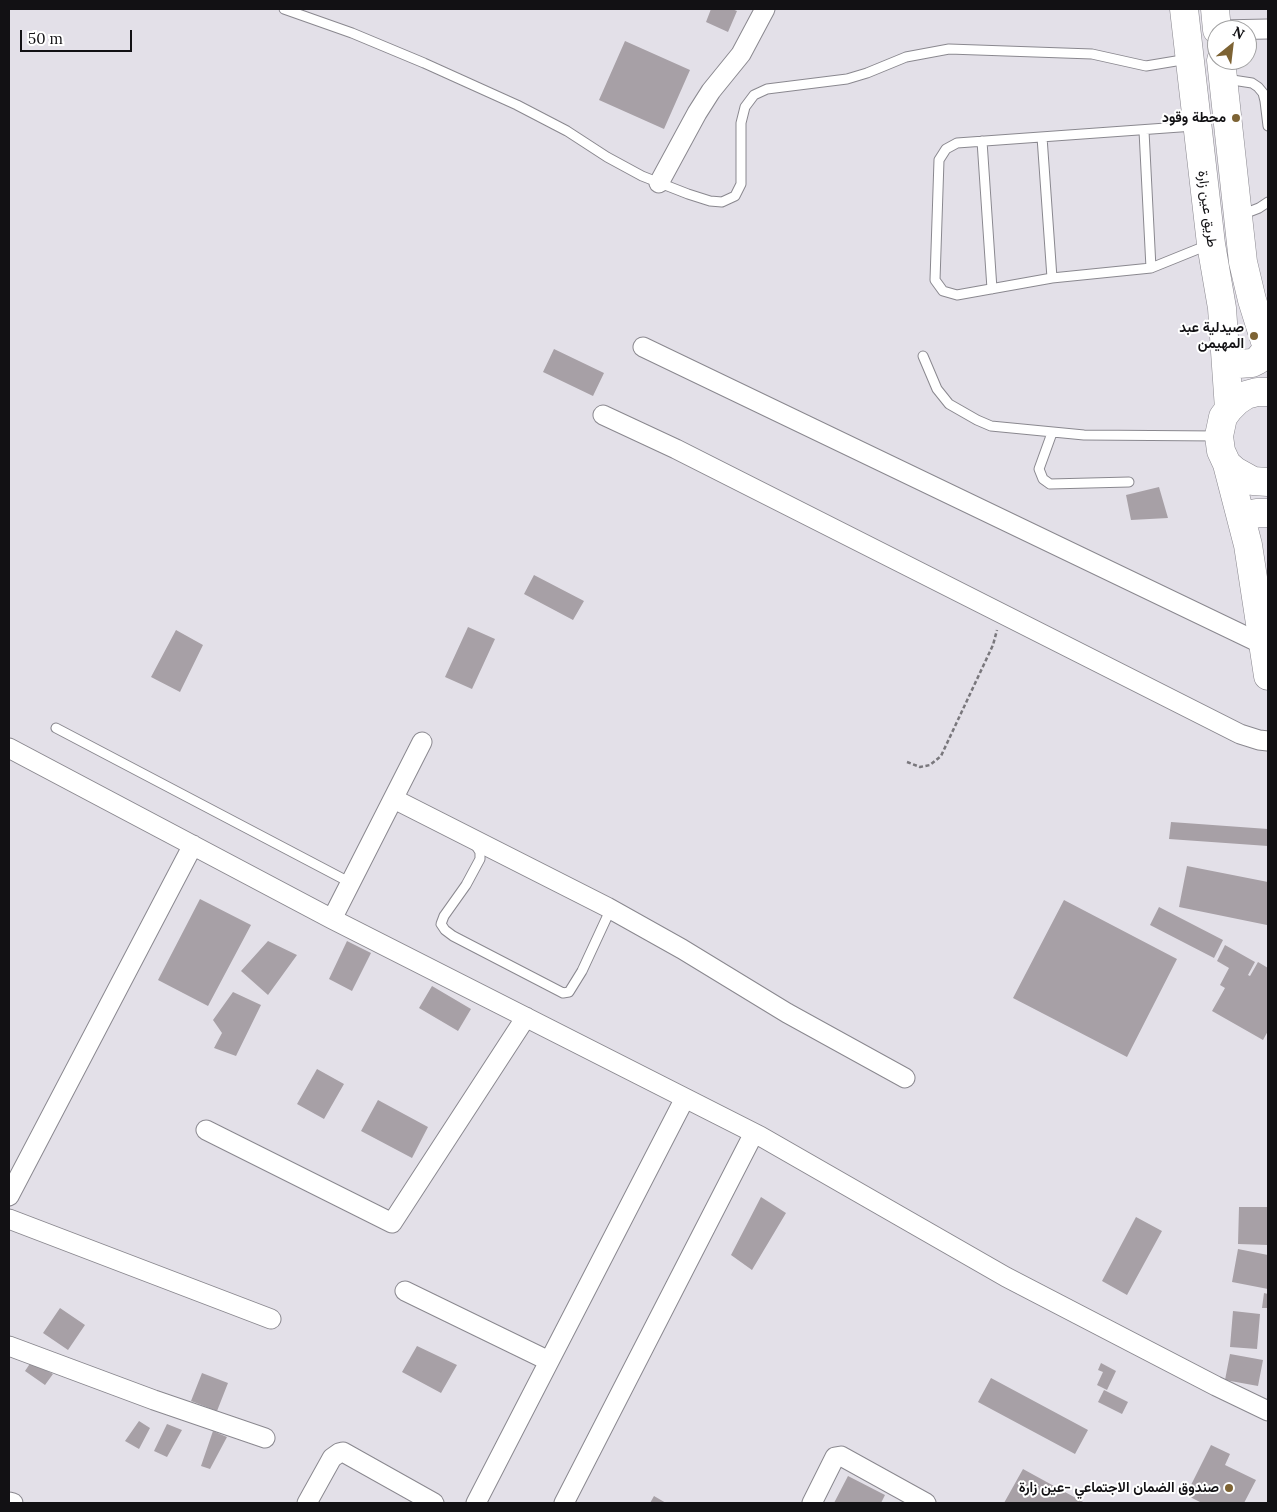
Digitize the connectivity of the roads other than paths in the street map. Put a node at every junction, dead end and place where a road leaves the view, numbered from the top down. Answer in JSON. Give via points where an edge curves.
{"nodes":[{"id":1,"x":284,"y":9,"type":"edge"},
{"id":2,"x":765,"y":9,"type":"edge"},
{"id":3,"x":1184,"y":9,"type":"edge"},
{"id":4,"x":1190,"y":58,"type":"junction"},
{"id":5,"x":1222,"y":70,"type":"edge"},
{"id":6,"x":1197,"y":126,"type":"junction"},
{"id":7,"x":1268,"y":126,"type":"edge"},
{"id":8,"x":1144,"y":131,"type":"junction"},
{"id":9,"x":1042,"y":137,"type":"junction"},
{"id":10,"x":982,"y":141,"type":"junction"},
{"id":11,"x":660,"y":183,"type":"junction"},
{"id":12,"x":1268,"y":202,"type":"edge"},
{"id":13,"x":1238,"y":216,"type":"junction"},
{"id":14,"x":1211,"y":244,"type":"junction"},
{"id":15,"x":1151,"y":268,"type":"junction"},
{"id":16,"x":1052,"y":278,"type":"junction"},
{"id":17,"x":992,"y":289,"type":"junction"},
{"id":18,"x":643,"y":348,"type":"dead end"},
{"id":19,"x":1268,"y":350,"type":"edge"},
{"id":20,"x":923,"y":356,"type":"dead end"},
{"id":21,"x":1226,"y":357,"type":"junction"},
{"id":22,"x":1268,"y":392,"type":"edge"},
{"id":23,"x":1229,"y":409,"type":"junction"},
{"id":24,"x":603,"y":415,"type":"dead end"},
{"id":25,"x":1052,"y":433,"type":"junction"},
{"id":26,"x":1219,"y":436,"type":"junction"},
{"id":27,"x":1227,"y":464,"type":"junction"},
{"id":28,"x":1129,"y":482,"type":"dead end"},
{"id":29,"x":1268,"y":482,"type":"edge"},
{"id":30,"x":1268,"y":513,"type":"edge"},
{"id":31,"x":1243,"y":520,"type":"junction"},
{"id":32,"x":1264,"y":645,"type":"junction"},
{"id":33,"x":1268,"y":676,"type":"edge"},
{"id":34,"x":56,"y":728,"type":"dead end"},
{"id":35,"x":1268,"y":741,"type":"edge"},
{"id":36,"x":422,"y":742,"type":"dead end"},
{"id":37,"x":9,"y":748,"type":"edge"},
{"id":38,"x":394,"y":799,"type":"junction"},
{"id":39,"x":472,"y":839,"type":"junction"},
{"id":40,"x":193,"y":845,"type":"junction"},
{"id":41,"x":351,"y":883,"type":"junction"},
{"id":42,"x":613,"y":910,"type":"junction"},
{"id":43,"x":332,"y":919,"type":"junction"},
{"id":44,"x":526,"y":1017,"type":"junction"},
{"id":45,"x":905,"y":1078,"type":"dead end"},
{"id":46,"x":685,"y":1098,"type":"junction"},
{"id":47,"x":206,"y":1130,"type":"dead end"},
{"id":48,"x":754,"y":1133,"type":"junction"},
{"id":49,"x":9,"y":1196,"type":"edge"},
{"id":50,"x":9,"y":1220,"type":"edge"},
{"id":51,"x":405,"y":1291,"type":"dead end"},
{"id":52,"x":271,"y":1318,"type":"dead end"},
{"id":53,"x":9,"y":1346,"type":"edge"},
{"id":54,"x":549,"y":1361,"type":"junction"},
{"id":55,"x":1268,"y":1411,"type":"edge"},
{"id":56,"x":265,"y":1438,"type":"dead end"},
{"id":57,"x":9,"y":1502,"type":"edge"},
{"id":58,"x":13,"y":1503,"type":"edge"},
{"id":59,"x":307,"y":1503,"type":"edge"},
{"id":60,"x":434,"y":1503,"type":"edge"},
{"id":61,"x":476,"y":1503,"type":"edge"},
{"id":62,"x":564,"y":1503,"type":"edge"},
{"id":63,"x":812,"y":1503,"type":"edge"},
{"id":64,"x":925,"y":1503,"type":"edge"}],
"edges":[{"from":1,"to":11,"type":"lane","via":[[379,44],[517,105],[625,167]]},
{"from":2,"to":11,"type":"street","via":[[741,54],[711,91]]},
{"from":3,"to":4,"type":"main road","name":"طريق عين زارة"},
{"from":4,"to":6,"type":"main road","name":"طريق عين زارة"},
{"from":4,"to":11,"type":"lane","via":[[1146,66],[1092,54],[949,49],[911,56],[847,79],[767,89],[749,100],[742,115],[741,184],[734,196],[722,202],[710,200]]},
{"from":5,"to":7,"type":"lane","via":[[1252,83],[1263,93]]},
{"from":5,"to":13,"type":"main road"},
{"from":6,"to":8,"type":"lane"},
{"from":6,"to":14,"type":"main road","name":"طريق عين زارة"},
{"from":8,"to":9,"type":"lane"},
{"from":8,"to":15,"type":"lane"},
{"from":9,"to":10,"type":"lane"},
{"from":9,"to":16,"type":"lane"},
{"from":10,"to":17,"type":"lane"},
{"from":10,"to":17,"type":"lane","via":[[958,143],[946,149],[939,160],[935,280],[943,291],[958,295]]},
{"from":12,"to":13,"type":"lane"},
{"from":13,"to":19,"type":"main road","via":[[1247,281]]},
{"from":14,"to":15,"type":"lane"},
{"from":14,"to":21,"type":"main road","name":"طريق عين زارة"},
{"from":15,"to":16,"type":"lane"},
{"from":16,"to":17,"type":"lane"},
{"from":18,"to":32,"type":"street"},
{"from":19,"to":21,"type":"main road","via":[[1252,363],[1238,364]]},
{"from":20,"to":25,"type":"lane","via":[[937,389],[949,404],[960,411],[991,426]]},
{"from":21,"to":23,"type":"main road","name":"طريق عين زارة"},
{"from":22,"to":23,"type":"main road","via":[[1246,395]]},
{"from":23,"to":26,"type":"main road","via":[[1220,426]]},
{"from":24,"to":35,"type":"street","via":[[1240,734]]},
{"from":25,"to":26,"type":"lane"},
{"from":25,"to":28,"type":"lane","via":[[1039,469],[1043,479],[1050,484]]},
{"from":26,"to":27,"type":"main road"},
{"from":27,"to":29,"type":"main road","via":[[1243,478]]},
{"from":27,"to":31,"type":"main road"},
{"from":30,"to":31,"type":"main road","via":[[1256,513]]},
{"from":31,"to":32,"type":"main road"},
{"from":32,"to":33,"type":"main road"},
{"from":34,"to":41,"type":"lane"},
{"from":36,"to":38,"type":"street"},
{"from":37,"to":40,"type":"street"},
{"from":38,"to":39,"type":"street"},
{"from":38,"to":41,"type":"street"},
{"from":39,"to":42,"type":"street"},
{"from":39,"to":42,"type":"lane","via":[[480,852],[480,859],[441,924],[454,936],[555,989],[569,992]]},
{"from":40,"to":43,"type":"street"},
{"from":40,"to":49,"type":"street"},
{"from":41,"to":43,"type":"street"},
{"from":42,"to":45,"type":"street","via":[[787,1014]]},
{"from":43,"to":44,"type":"street"},
{"from":44,"to":46,"type":"street"},
{"from":44,"to":47,"type":"street","via":[[392,1223]]},
{"from":46,"to":48,"type":"street"},
{"from":46,"to":54,"type":"street"},
{"from":48,"to":55,"type":"street","via":[[1006,1277]]},
{"from":48,"to":62,"type":"street"},
{"from":50,"to":52,"type":"street"},
{"from":51,"to":54,"type":"street"},
{"from":53,"to":56,"type":"street"},
{"from":54,"to":61,"type":"street"},
{"from":57,"to":58,"type":"street"},
{"from":59,"to":60,"type":"street","via":[[332,1458],[344,1452]]},
{"from":63,"to":64,"type":"street","via":[[835,1458],[840,1456]]}]}
